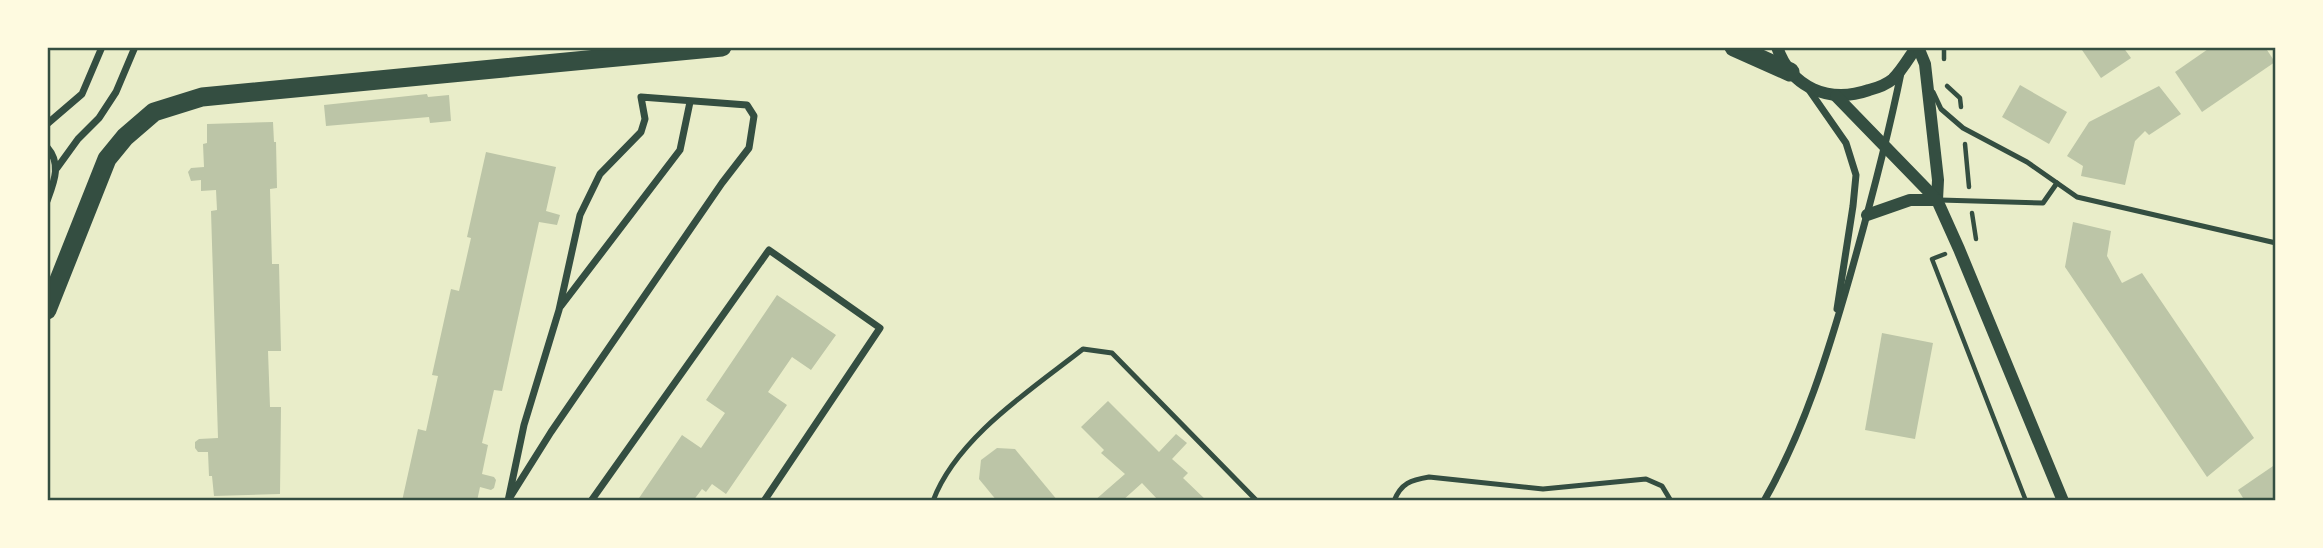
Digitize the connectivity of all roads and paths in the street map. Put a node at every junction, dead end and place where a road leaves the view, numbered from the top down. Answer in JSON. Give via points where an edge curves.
{"nodes":[{"id":1,"x":102,"y":47,"type":"edge"},
{"id":2,"x":135,"y":47,"type":"edge"},
{"id":3,"x":722,"y":47,"type":"edge"},
{"id":4,"x":1734,"y":47,"type":"edge"},
{"id":5,"x":1777,"y":47,"type":"edge"},
{"id":6,"x":1915,"y":49,"type":"edge"},
{"id":7,"x":1902,"y":69,"type":"junction"},
{"id":8,"x":1790,"y":72,"type":"junction"},
{"id":9,"x":1926,"y":79,"type":"junction"},
{"id":10,"x":1805,"y":85,"type":"junction"},
{"id":11,"x":1836,"y":96,"type":"junction"},
{"id":12,"x":1960,"y":98,"type":"dead end"},
{"id":13,"x":690,"y":102,"type":"junction"},
{"id":14,"x":47,"y":124,"type":"edge"},
{"id":15,"x":1963,"y":128,"type":"junction"},
{"id":16,"x":47,"y":147,"type":"edge"},
{"id":17,"x":1885,"y":147,"type":"junction"},
{"id":18,"x":57,"y":168,"type":"junction"},
{"id":19,"x":54,"y":180,"type":"junction"},
{"id":20,"x":2057,"y":183,"type":"junction"},
{"id":21,"x":47,"y":188,"type":"edge"},
{"id":22,"x":1937,"y":200,"type":"junction"},
{"id":23,"x":47,"y":201,"type":"edge"},
{"id":24,"x":1971,"y":202,"type":"junction"},
{"id":25,"x":1867,"y":215,"type":"junction"},
{"id":26,"x":1974,"y":230,"type":"dead end"},
{"id":27,"x":2276,"y":243,"type":"edge"},
{"id":28,"x":1959,"y":249,"type":"junction"},
{"id":29,"x":47,"y":310,"type":"edge"},
{"id":30,"x":559,"y":310,"type":"junction"},
{"id":31,"x":1834,"y":334,"type":"junction"},
{"id":32,"x":508,"y":500,"type":"edge"},
{"id":33,"x":591,"y":501,"type":"edge"},
{"id":34,"x":764,"y":501,"type":"edge"},
{"id":35,"x":933,"y":501,"type":"edge"},
{"id":36,"x":1257,"y":501,"type":"edge"},
{"id":37,"x":1394,"y":501,"type":"edge"},
{"id":38,"x":1671,"y":501,"type":"edge"},
{"id":39,"x":1764,"y":501,"type":"edge"},
{"id":40,"x":2026,"y":501,"type":"edge"},
{"id":41,"x":2063,"y":501,"type":"edge"}],
"edges":[{"from":1,"to":14,"type":"street","via":[[82,94]]},
{"from":2,"to":18,"type":"street","via":[[116,92]]},
{"from":3,"to":29,"type":"highway","via":[[202,97],[154,112],[107,159]]},
{"from":4,"to":8,"type":"highway"},
{"from":5,"to":8,"type":"street"},
{"from":6,"to":7,"type":"street"},
{"from":6,"to":9,"type":"street","via":[[1925,64]]},
{"from":7,"to":11,"type":"street","via":[[1877,88]]},
{"from":7,"to":17,"type":"street"},
{"from":8,"to":10,"type":"street"},
{"from":9,"to":15,"type":"lane","via":[[1941,109]]},
{"from":9,"to":22,"type":"street"},
{"from":10,"to":11,"type":"street"},
{"from":10,"to":31,"type":"street","via":[[1846,143],[1856,176]]},
{"from":11,"to":17,"type":"street"},
{"from":12,"to":15,"type":"path"},
{"from":13,"to":30,"type":"street","via":[[680,150]]},
{"from":13,"to":30,"type":"street","via":[[641,97],[645,119],[641,132],[600,174],[580,215]]},
{"from":13,"to":32,"type":"street","via":[[747,106],[754,116],[749,148]]},
{"from":15,"to":20,"type":"lane"},
{"from":15,"to":24,"type":"path"},
{"from":16,"to":18,"type":"street"},
{"from":17,"to":22,"type":"street"},
{"from":17,"to":25,"type":"street"},
{"from":18,"to":19,"type":"street"},
{"from":19,"to":21,"type":"street"},
{"from":19,"to":23,"type":"street"},
{"from":20,"to":24,"type":"lane","via":[[2043,203]]},
{"from":20,"to":27,"type":"lane","via":[[2077,197]]},
{"from":22,"to":24,"type":"lane"},
{"from":22,"to":25,"type":"street","via":[[1910,200]]},
{"from":22,"to":28,"type":"street"},
{"from":24,"to":26,"type":"path"},
{"from":25,"to":31,"type":"street"},
{"from":28,"to":40,"type":"path","via":[[1932,259]]},
{"from":28,"to":41,"type":"street"},
{"from":30,"to":32,"type":"street","via":[[524,425]]},
{"from":31,"to":39,"type":"street","via":[[1804,419]]},
{"from":33,"to":34,"type":"street","via":[[769,250],[880,328]]},
{"from":35,"to":36,"type":"lane","via":[[939,484],[968,443],[1083,349],[1112,353]]},
{"from":37,"to":38,"type":"lane","via":[[1400,487],[1429,477],[1542,489],[1646,479],[1662,486]]}]}
